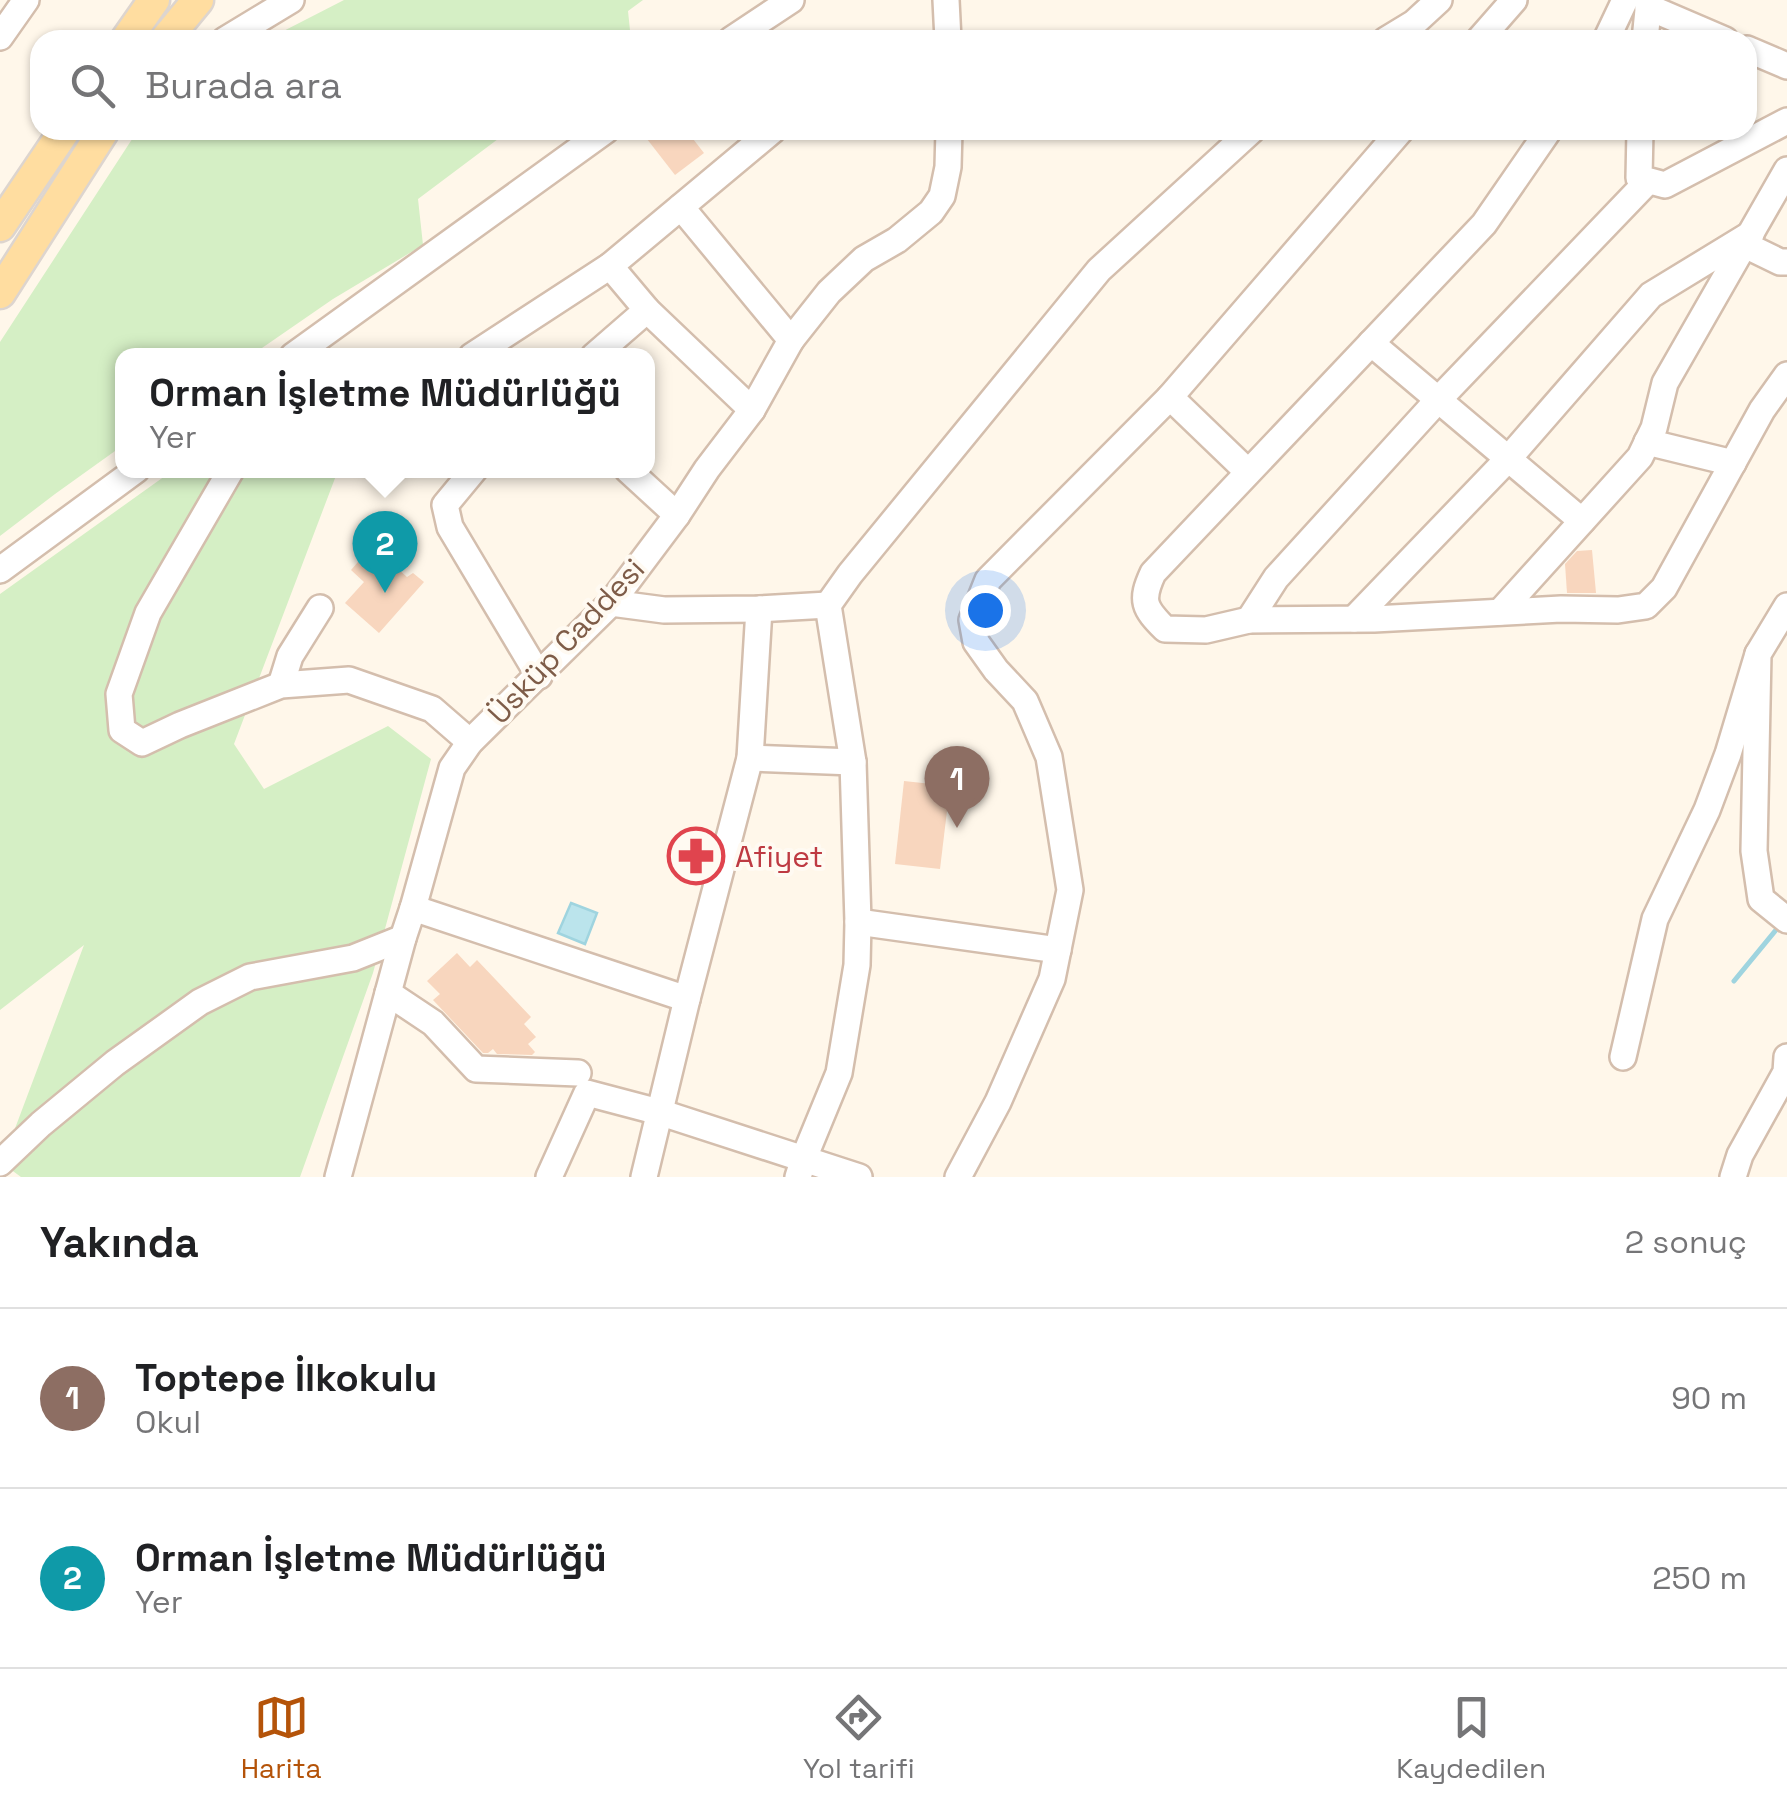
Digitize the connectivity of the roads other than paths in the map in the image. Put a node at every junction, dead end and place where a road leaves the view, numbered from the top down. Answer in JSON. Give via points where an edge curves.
{"nodes":[{"id":1,"x":154,"y":0,"type":"edge"},
{"id":2,"x":198,"y":0,"type":"edge"},
{"id":3,"x":291,"y":0,"type":"edge"},
{"id":4,"x":791,"y":0,"type":"edge"},
{"id":5,"x":946,"y":0,"type":"edge"},
{"id":6,"x":1438,"y":0,"type":"edge"},
{"id":7,"x":1514,"y":0,"type":"edge"},
{"id":8,"x":22,"y":2,"type":"edge"},
{"id":9,"x":1641,"y":2,"type":"edge"},
{"id":10,"x":133,"y":30,"type":"edge"},
{"id":11,"x":173,"y":30,"type":"edge"},
{"id":12,"x":242,"y":30,"type":"edge"},
{"id":13,"x":747,"y":30,"type":"edge"},
{"id":14,"x":948,"y":30,"type":"edge"},
{"id":15,"x":1402,"y":30,"type":"edge"},
{"id":16,"x":1488,"y":30,"type":"edge"},
{"id":17,"x":1615,"y":30,"type":"edge"},
{"id":18,"x":1645,"y":30,"type":"edge"},
{"id":19,"x":1703,"y":30,"type":"edge"},
{"id":20,"x":0,"y":37,"type":"edge"},
{"id":21,"x":1757,"y":53,"type":"edge"},
{"id":22,"x":1787,"y":66,"type":"edge"},
{"id":23,"x":1787,"y":122,"type":"edge"},
{"id":24,"x":1757,"y":138,"type":"edge"},
{"id":25,"x":58,"y":140,"type":"edge"},
{"id":26,"x":98,"y":140,"type":"edge"},
{"id":27,"x":592,"y":140,"type":"edge"},
{"id":28,"x":762,"y":140,"type":"edge"},
{"id":29,"x":949,"y":140,"type":"edge"},
{"id":30,"x":1241,"y":140,"type":"edge"},
{"id":31,"x":1392,"y":140,"type":"edge"},
{"id":32,"x":1542,"y":140,"type":"edge"},
{"id":33,"x":1640,"y":140,"type":"edge"},
{"id":34,"x":1753,"y":140,"type":"edge"},
{"id":35,"x":1787,"y":170,"type":"edge"},
{"id":36,"x":1648,"y":180,"type":"junction"},
{"id":37,"x":681,"y":207,"type":"junction"},
{"id":38,"x":0,"y":226,"type":"edge"},
{"id":39,"x":1748,"y":239,"type":"junction"},
{"id":40,"x":1787,"y":262,"type":"edge"},
{"id":41,"x":610,"y":266,"type":"junction"},
{"id":42,"x":0,"y":292,"type":"edge"},
{"id":43,"x":646,"y":310,"type":"junction"},
{"id":44,"x":790,"y":340,"type":"junction"},
{"id":45,"x":1371,"y":343,"type":"junction"},
{"id":46,"x":304,"y":348,"type":"edge"},
{"id":47,"x":484,"y":348,"type":"edge"},
{"id":48,"x":603,"y":348,"type":"edge"},
{"id":49,"x":1787,"y":375,"type":"edge"},
{"id":50,"x":1170,"y":397,"type":"junction"},
{"id":51,"x":1438,"y":400,"type":"junction"},
{"id":52,"x":752,"y":410,"type":"junction"},
{"id":53,"x":1647,"y":442,"type":"junction"},
{"id":54,"x":1508,"y":459,"type":"junction"},
{"id":55,"x":1733,"y":462,"type":"junction"},
{"id":56,"x":1248,"y":472,"type":"junction"},
{"id":57,"x":125,"y":478,"type":"edge"},
{"id":58,"x":226,"y":478,"type":"edge"},
{"id":59,"x":467,"y":478,"type":"edge"},
{"id":60,"x":637,"y":478,"type":"edge"},
{"id":61,"x":678,"y":516,"type":"junction"},
{"id":62,"x":1582,"y":521,"type":"junction"},
{"id":63,"x":0,"y":570,"type":"edge"},
{"id":64,"x":610,"y":603,"type":"junction"},
{"id":65,"x":828,"y":605,"type":"junction"},
{"id":66,"x":1787,"y":606,"type":"edge"},
{"id":67,"x":320,"y":608,"type":"dead end"},
{"id":68,"x":759,"y":610,"type":"junction"},
{"id":69,"x":1500,"y":612,"type":"junction"},
{"id":70,"x":1354,"y":619,"type":"junction"},
{"id":71,"x":1249,"y":620,"type":"junction"},
{"id":72,"x":1758,"y":654,"type":"junction"},
{"id":73,"x":539,"y":676,"type":"junction"},
{"id":74,"x":280,"y":686,"type":"junction"},
{"id":75,"x":470,"y":742,"type":"junction"},
{"id":76,"x":750,"y":758,"type":"junction"},
{"id":77,"x":854,"y":762,"type":"junction"},
{"id":78,"x":413,"y":908,"type":"junction"},
{"id":79,"x":1787,"y":920,"type":"edge"},
{"id":80,"x":858,"y":922,"type":"junction"},
{"id":81,"x":403,"y":938,"type":"junction"},
{"id":82,"x":1058,"y":950,"type":"junction"},
{"id":83,"x":388,"y":993,"type":"junction"},
{"id":84,"x":687,"y":999,"type":"junction"},
{"id":85,"x":1623,"y":1057,"type":"dead end"},
{"id":86,"x":1787,"y":1057,"type":"edge"},
{"id":87,"x":578,"y":1074,"type":"dead end"},
{"id":88,"x":659,"y":1112,"type":"junction"},
{"id":89,"x":0,"y":1163,"type":"edge"},
{"id":90,"x":801,"y":1167,"type":"edge"},
{"id":91,"x":338,"y":1177,"type":"edge"},
{"id":92,"x":549,"y":1177,"type":"edge"},
{"id":93,"x":644,"y":1177,"type":"edge"},
{"id":94,"x":860,"y":1177,"type":"edge"},
{"id":95,"x":958,"y":1177,"type":"edge"},
{"id":96,"x":1733,"y":1177,"type":"edge"}],
"edges":[{"from":1,"to":10,"type":"main road"},
{"from":2,"to":11,"type":"main road"},
{"from":3,"to":12,"type":"street"},
{"from":4,"to":13,"type":"street"},
{"from":5,"to":14,"type":"street"},
{"from":6,"to":15,"type":"street"},
{"from":7,"to":16,"type":"street"},
{"from":8,"to":20,"type":"street"},
{"from":9,"to":17,"type":"street"},
{"from":9,"to":18,"type":"street"},
{"from":9,"to":19,"type":"street"},
{"from":21,"to":22,"type":"street"},
{"from":23,"to":24,"type":"street"},
{"from":25,"to":38,"type":"main road"},
{"from":26,"to":42,"type":"main road"},
{"from":27,"to":46,"type":"street"},
{"from":28,"to":37,"type":"street"},
{"from":29,"to":44,"type":"street","name":"Üsküp Caddesi","via":[[942,196],[931,212],[864,259]]},
{"from":30,"to":65,"type":"street","via":[[1099,270]]},
{"from":31,"to":50,"type":"street"},
{"from":32,"to":45,"type":"street","via":[[1484,224]]},
{"from":33,"to":36,"type":"street","via":[[1639,178]]},
{"from":34,"to":36,"type":"street","via":[[1665,186]]},
{"from":35,"to":39,"type":"street"},
{"from":36,"to":51,"type":"street"},
{"from":37,"to":41,"type":"street"},
{"from":37,"to":44,"type":"street"},
{"from":39,"to":40,"type":"street"},
{"from":39,"to":53,"type":"street","via":[[1665,383]]},
{"from":39,"to":54,"type":"street","via":[[1651,296]]},
{"from":41,"to":43,"type":"street"},
{"from":41,"to":47,"type":"street"},
{"from":43,"to":48,"type":"street"},
{"from":43,"to":52,"type":"street"},
{"from":44,"to":52,"type":"street","name":"Üsküp Caddesi"},
{"from":45,"to":51,"type":"street"},
{"from":45,"to":56,"type":"street"},
{"from":49,"to":55,"type":"street"},
{"from":50,"to":56,"type":"street"},
{"from":50,"to":82,"type":"street","via":[[988,580],[972,620],[976,642],[1026,701],[1048,757],[1070,890]]},
{"from":51,"to":54,"type":"street"},
{"from":51,"to":71,"type":"street","via":[[1276,578]]},
{"from":52,"to":61,"type":"street","name":"Üsküp Caddesi"},
{"from":53,"to":55,"type":"street"},
{"from":53,"to":62,"type":"street"},
{"from":54,"to":62,"type":"street"},
{"from":54,"to":70,"type":"street"},
{"from":55,"to":69,"type":"street","via":[[1664,588],[1646,606]]},
{"from":56,"to":71,"type":"street","via":[[1153,572],[1145,590],[1147,610],[1166,629],[1206,630]]},
{"from":57,"to":63,"type":"street"},
{"from":58,"to":74,"type":"street","via":[[148,613],[119,694],[122,730],[142,742]]},
{"from":59,"to":73,"type":"street","via":[[445,505],[450,527]]},
{"from":60,"to":61,"type":"street"},
{"from":61,"to":64,"type":"street","name":"Üsküp Caddesi"},
{"from":62,"to":69,"type":"street"},
{"from":64,"to":68,"type":"street"},
{"from":64,"to":73,"type":"street","name":"Üsküp Caddesi"},
{"from":65,"to":68,"type":"street"},
{"from":65,"to":77,"type":"street"},
{"from":66,"to":72,"type":"street"},
{"from":67,"to":74,"type":"street"},
{"from":68,"to":76,"type":"street"},
{"from":69,"to":70,"type":"street"},
{"from":70,"to":71,"type":"street"},
{"from":72,"to":79,"type":"street","via":[[1754,851],[1761,899]]},
{"from":72,"to":85,"type":"street","via":[[1714,791],[1655,918]]},
{"from":73,"to":75,"type":"street","name":"Üsküp Caddesi"},
{"from":74,"to":75,"type":"street","via":[[349,680],[432,709]]},
{"from":75,"to":78,"type":"street","name":"Üsküp Caddesi","via":[[452,768]]},
{"from":76,"to":77,"type":"street"},
{"from":76,"to":84,"type":"street"},
{"from":77,"to":80,"type":"street"},
{"from":78,"to":81,"type":"street","name":"Üsküp Caddesi"},
{"from":78,"to":84,"type":"street"},
{"from":80,"to":82,"type":"street"},
{"from":80,"to":90,"type":"street","via":[[839,1072]]},
{"from":81,"to":83,"type":"street","name":"Üsküp Caddesi"},
{"from":81,"to":89,"type":"street","via":[[353,958],[250,977],[200,1002],[115,1063]]},
{"from":82,"to":95,"type":"street","via":[[1052,979],[998,1102]]},
{"from":83,"to":87,"type":"street","via":[[434,1023],[476,1069]]},
{"from":83,"to":91,"type":"street","name":"Üsküp Caddesi"},
{"from":84,"to":88,"type":"street"},
{"from":86,"to":96,"type":"street","via":[[1786,1072]]},
{"from":88,"to":90,"type":"street"},
{"from":88,"to":92,"type":"street","via":[[587,1093]]},
{"from":88,"to":93,"type":"street"},
{"from":90,"to":94,"type":"street"}]}
